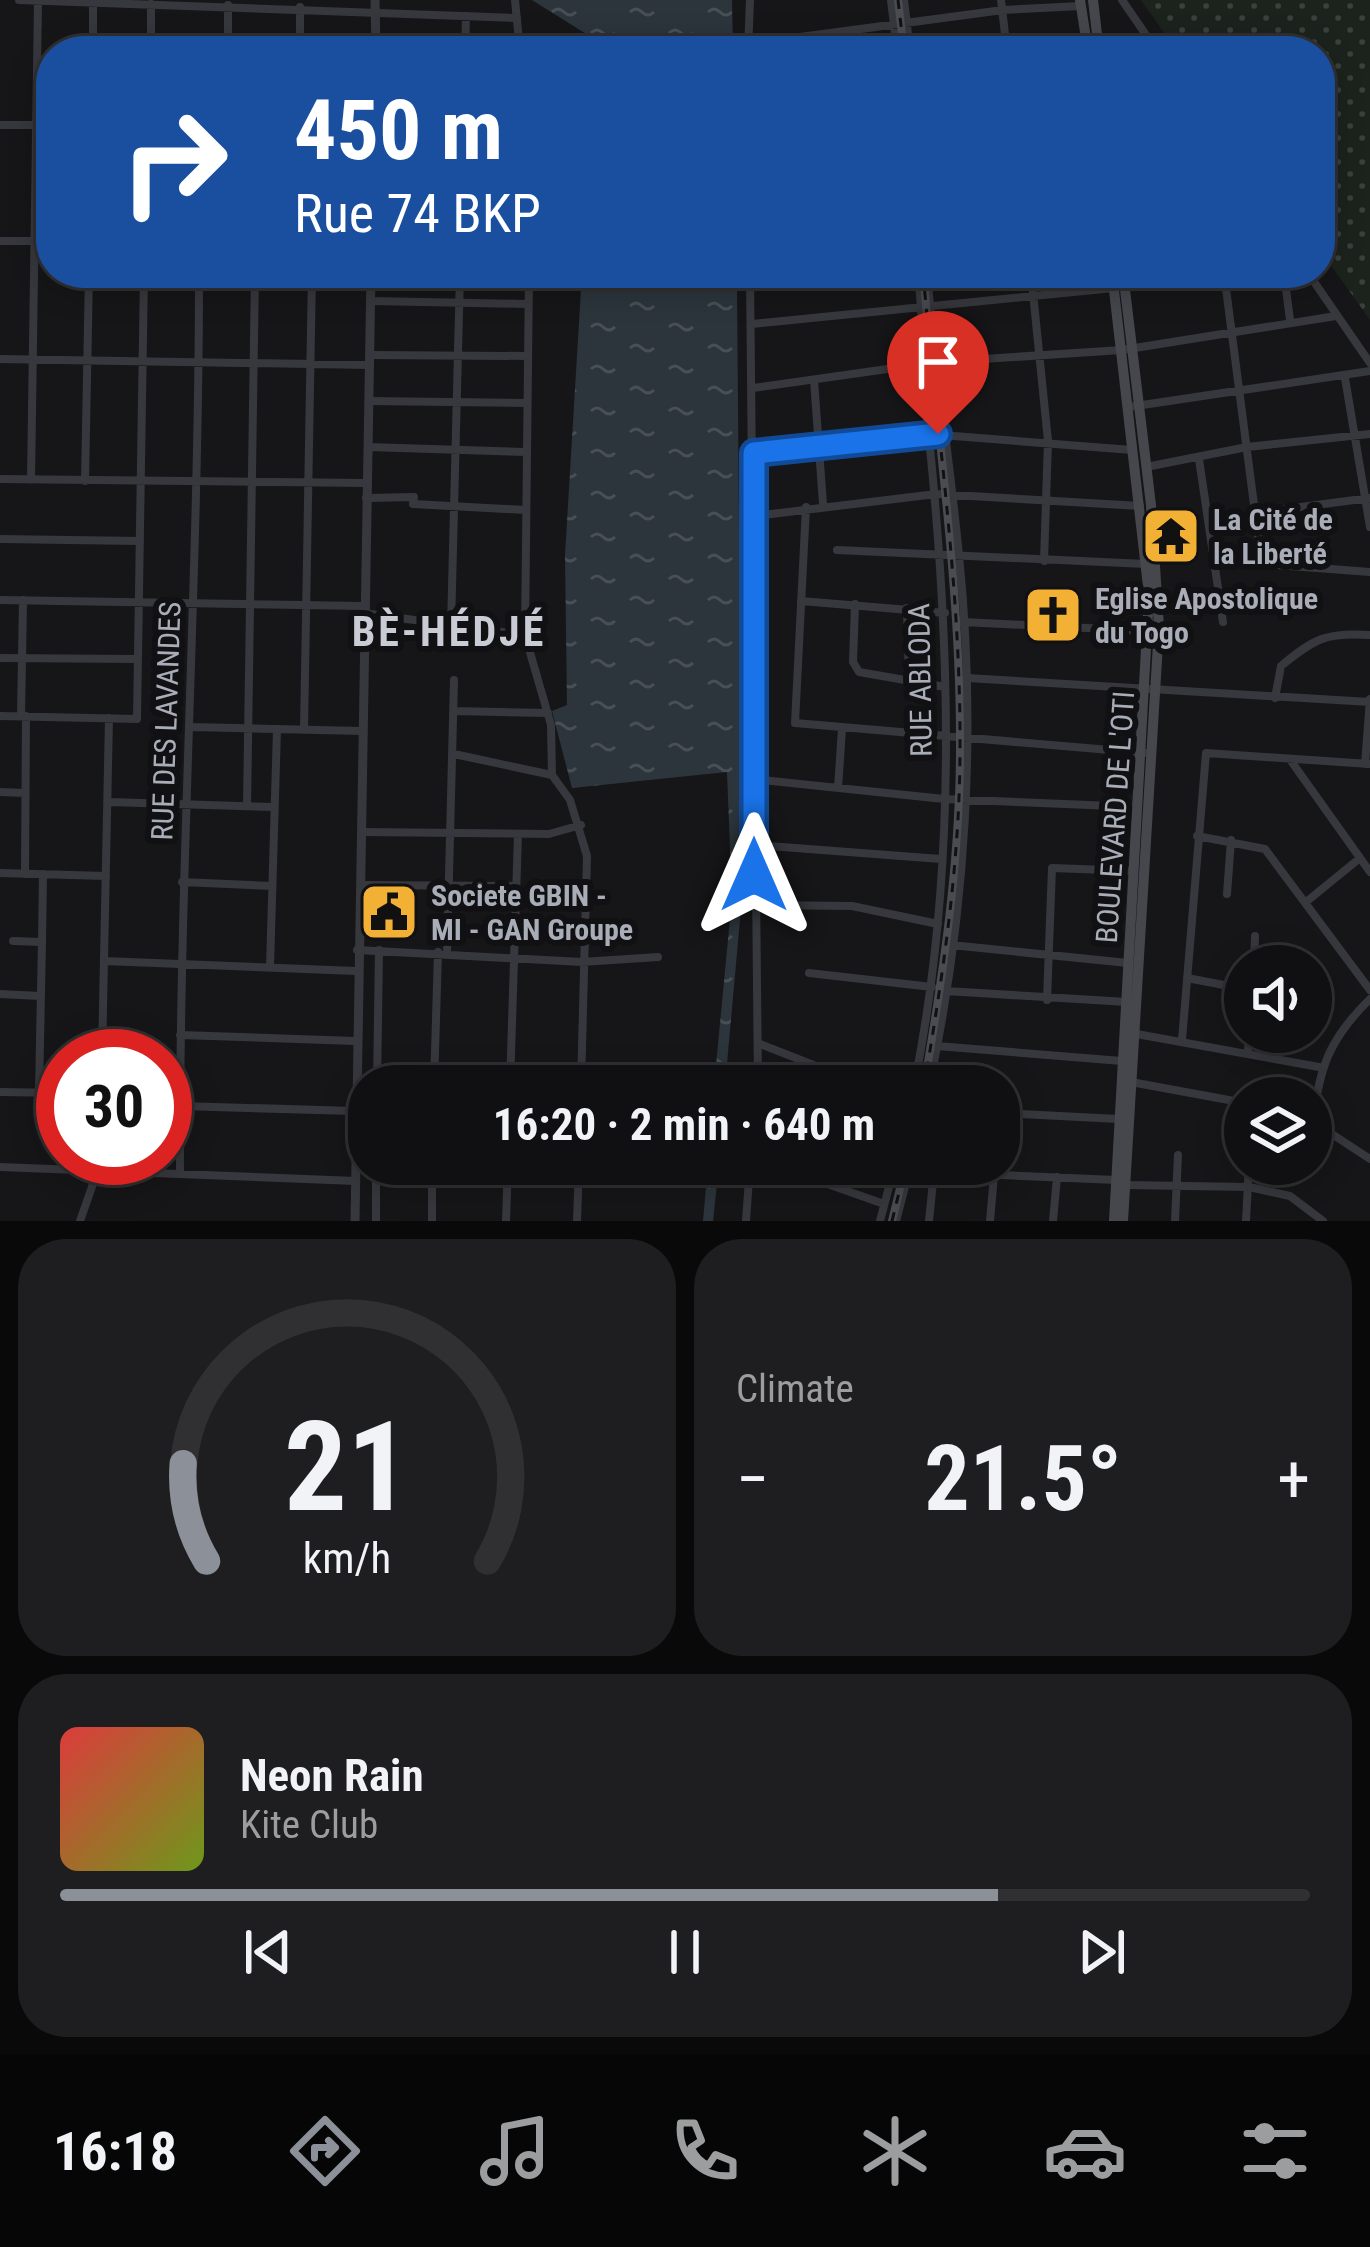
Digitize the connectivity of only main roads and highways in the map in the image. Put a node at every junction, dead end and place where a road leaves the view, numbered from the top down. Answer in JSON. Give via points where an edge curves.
{"nodes":[{"id":1,"x":1085,"y":2,"type":"edge"},
{"id":2,"x":1087,"y":36,"type":"edge"},
{"id":3,"x":1095,"y":36,"type":"edge"},
{"id":4,"x":1114,"y":288,"type":"edge"},
{"id":5,"x":1124,"y":288,"type":"edge"},
{"id":6,"x":1127,"y":349,"type":"junction"},
{"id":7,"x":1133,"y":407,"type":"junction"},
{"id":8,"x":1140,"y":468,"type":"junction"},
{"id":9,"x":1154,"y":594,"type":"junction"},
{"id":10,"x":1152,"y":691,"type":"junction"},
{"id":11,"x":1147,"y":753,"type":"junction"},
{"id":12,"x":1141,"y":872,"type":"junction"},
{"id":13,"x":1129,"y":1032,"type":"junction"},
{"id":14,"x":1120,"y":1182,"type":"junction"},
{"id":15,"x":1118,"y":1221,"type":"edge"}],
"edges":[{"from":1,"to":2,"type":"main road"},
{"from":1,"to":3,"type":"main road"},
{"from":4,"to":6,"type":"main road","name":"BOULEVARD DE L'OTI"},
{"from":5,"to":6,"type":"main road","name":"BOULEVARD DE L'OTI"},
{"from":6,"to":7,"type":"main road","name":"BOULEVARD DE L'OTI"},
{"from":7,"to":8,"type":"main road","name":"BOULEVARD DE L'OTI"},
{"from":7,"to":8,"type":"main road","name":"BOULEVARD DE L'OTI"},
{"from":8,"to":9,"type":"main road","name":"BOULEVARD DE L'OTI"},
{"from":8,"to":9,"type":"main road","name":"BOULEVARD DE L'OTI"},
{"from":9,"to":10,"type":"main road","name":"BOULEVARD DE L'OTI"},
{"from":9,"to":10,"type":"main road","name":"BOULEVARD DE L'OTI"},
{"from":10,"to":11,"type":"main road","name":"BOULEVARD DE L'OTI"},
{"from":11,"to":12,"type":"main road","name":"BOULEVARD DE L'OTI"},
{"from":11,"to":12,"type":"main road","name":"BOULEVARD DE L'OTI","via":[[1138,808]]},
{"from":12,"to":13,"type":"main road","name":"BOULEVARD DE L'OTI"},
{"from":12,"to":13,"type":"main road","name":"BOULEVARD DE L'OTI"},
{"from":13,"to":14,"type":"main road","name":"BOULEVARD DE L'OTI"},
{"from":13,"to":14,"type":"main road","name":"BOULEVARD DE L'OTI"},
{"from":14,"to":15,"type":"main road","name":"BOULEVARD DE L'OTI"}]}
